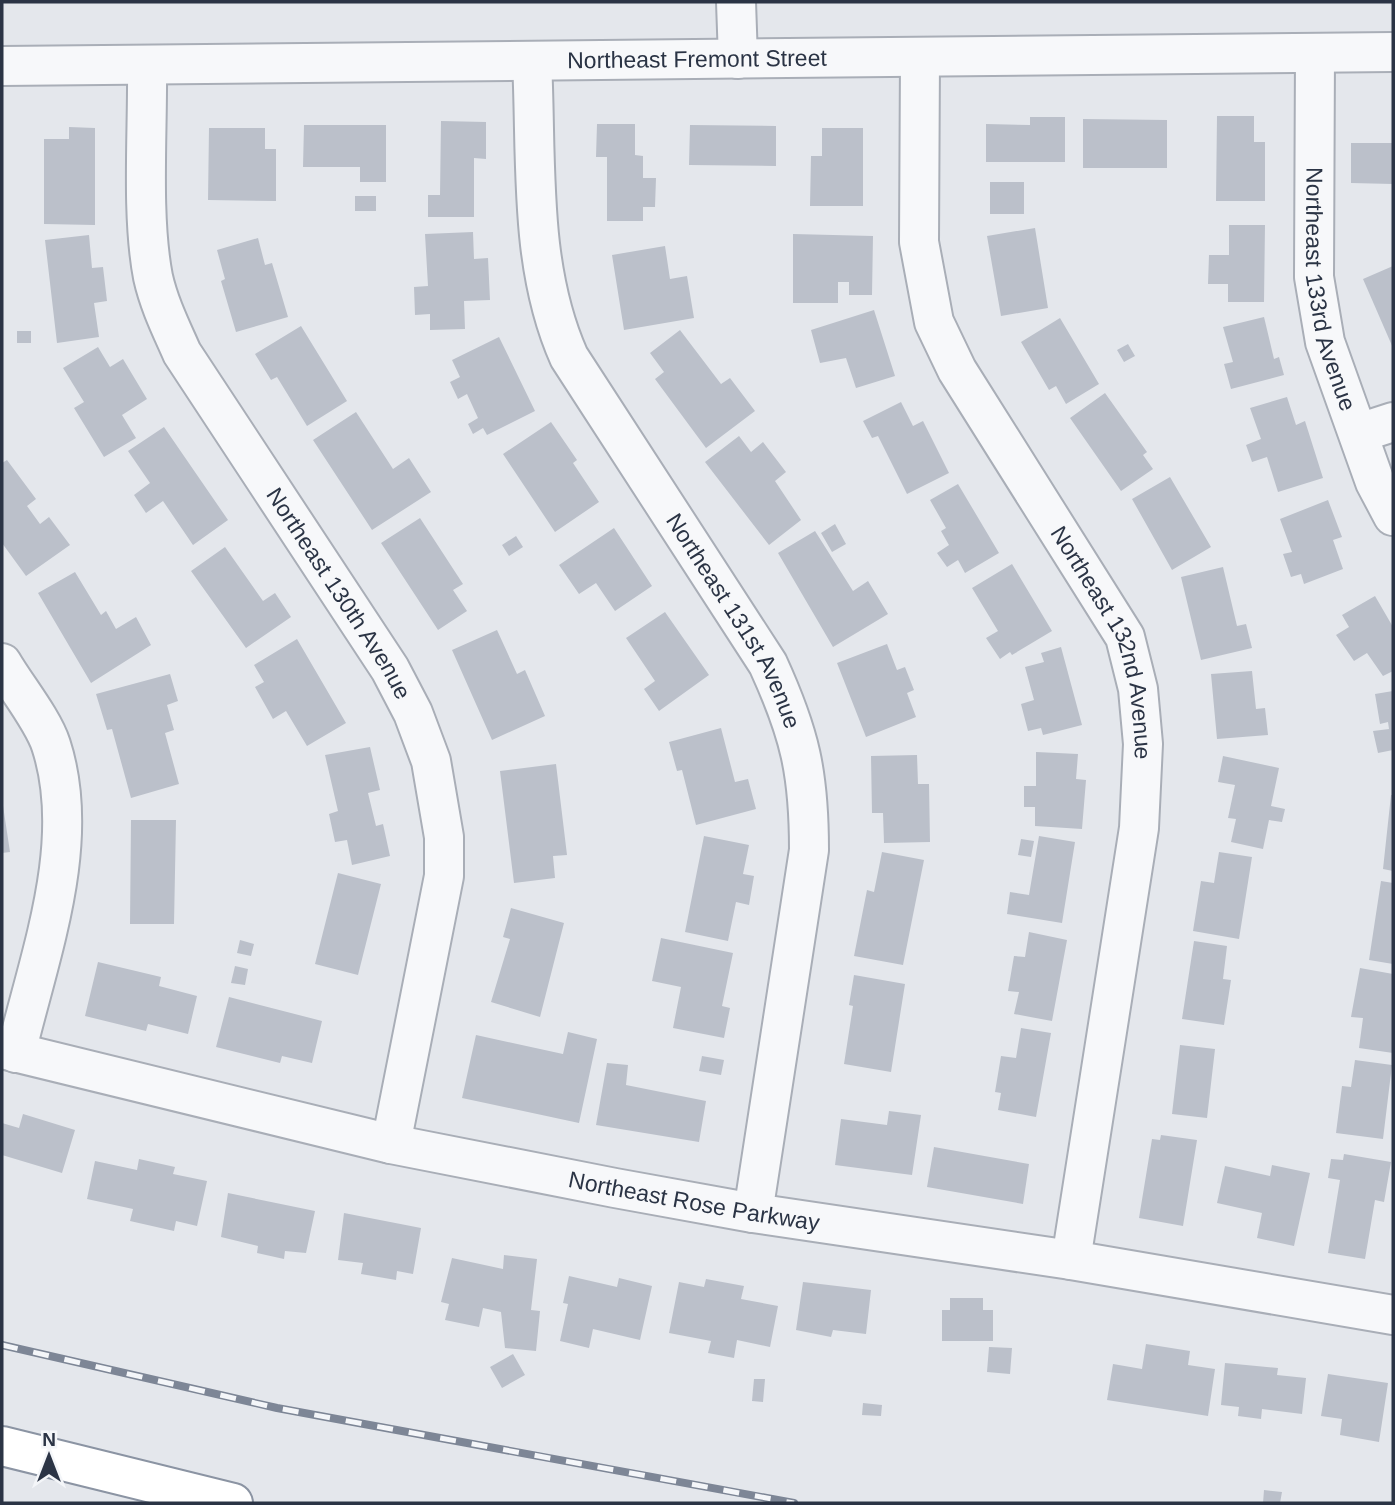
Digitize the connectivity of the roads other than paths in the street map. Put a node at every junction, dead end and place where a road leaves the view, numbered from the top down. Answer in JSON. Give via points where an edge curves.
{"nodes":[{"id":1,"x":736,"y":2,"type":"edge"},
{"id":2,"x":1393,"y":52,"type":"edge"},
{"id":3,"x":1315,"y":53,"type":"junction"},
{"id":4,"x":920,"y":58,"type":"junction"},
{"id":5,"x":738,"y":59,"type":"junction"},
{"id":6,"x":532,"y":61,"type":"junction"},
{"id":7,"x":147,"y":65,"type":"junction"},
{"id":8,"x":2,"y":66,"type":"edge"},
{"id":9,"x":1376,"y":428,"type":"edge"},
{"id":10,"x":1393,"y":516,"type":"edge"},
{"id":11,"x":2,"y":663,"type":"edge"},
{"id":12,"x":9,"y":1051,"type":"edge"},
{"id":13,"x":391,"y":1144,"type":"junction"},
{"id":14,"x":753,"y":1213,"type":"junction"},
{"id":15,"x":1071,"y":1260,"type":"junction"},
{"id":16,"x":1393,"y":1315,"type":"edge"},
{"id":17,"x":2,"y":1446,"type":"edge"},
{"id":18,"x":233,"y":1503,"type":"edge"}],
"edges":[{"from":1,"to":5,"type":"street"},
{"from":2,"to":3,"type":"street","name":"Northeast Fremont Street"},
{"from":3,"to":4,"type":"street","name":"Northeast Fremont Street"},
{"from":3,"to":9,"type":"street","name":"Northeast 133rd Avenue","via":[[1314,277],[1325,342]]},
{"from":4,"to":5,"type":"street","name":"Northeast Fremont Street"},
{"from":4,"to":15,"type":"street","name":"Northeast 132nd Avenue","via":[[919,242],[934,322],[957,370],[1125,637],[1138,689],[1143,744],[1139,828]]},
{"from":5,"to":6,"type":"street","name":"Northeast Fremont Street"},
{"from":6,"to":7,"type":"street","name":"Northeast Fremont Street"},
{"from":6,"to":14,"type":"street","name":"Northeast 131st Avenue","via":[[539,236],[554,323],[569,357],[768,664],[789,710],[806,779],[809,850]]},
{"from":7,"to":8,"type":"street","name":"Northeast Fremont Street"},
{"from":7,"to":13,"type":"street","name":"Northeast 130th Avenue","via":[[149,235],[153,276],[164,315],[182,353],[390,669],[413,713],[439,794],[444,876]]},
{"from":9,"to":10,"type":"street","name":"Northeast 133rd Avenue","via":[[1375,482]]},
{"from":11,"to":12,"type":"street","via":[[51,743],[64,808],[62,862]]},
{"from":12,"to":13,"type":"street","name":"Northeast Rose Parkway"},
{"from":13,"to":14,"type":"street","name":"Northeast Rose Parkway"},
{"from":14,"to":15,"type":"street","name":"Northeast Rose Parkway"},
{"from":15,"to":16,"type":"street","name":"Northeast Rose Parkway"},
{"from":17,"to":18,"type":"highway"}]}
